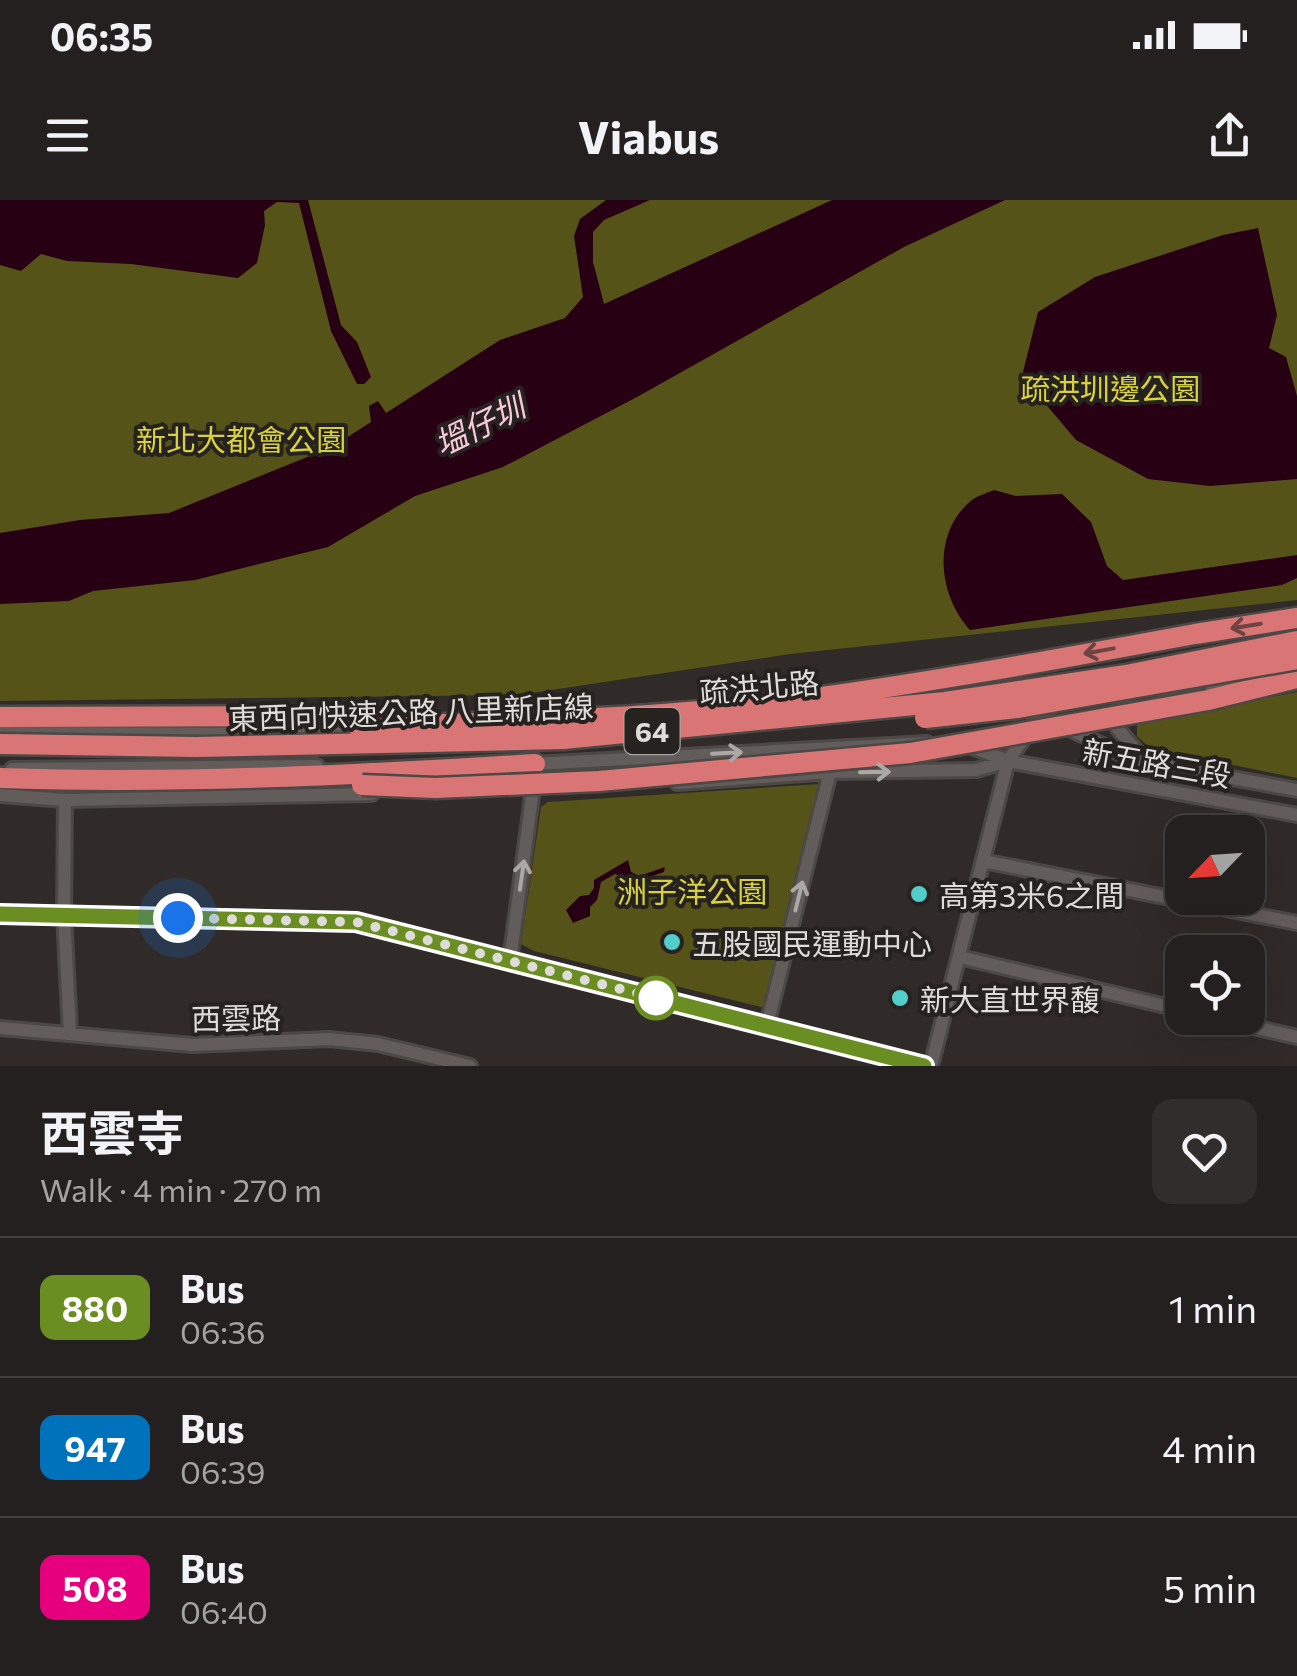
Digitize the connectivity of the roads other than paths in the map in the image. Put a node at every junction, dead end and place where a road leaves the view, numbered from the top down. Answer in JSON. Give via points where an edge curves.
{"nodes":[{"id":1,"x":1297,"y":618,"type":"edge"},
{"id":2,"x":1297,"y":641,"type":"edge"},
{"id":3,"x":1297,"y":659,"type":"edge"},
{"id":4,"x":1297,"y":677,"type":"edge"},
{"id":5,"x":1129,"y":694,"type":"junction"},
{"id":6,"x":1040,"y":715,"type":"junction"},
{"id":7,"x":0,"y":717,"type":"edge"},
{"id":8,"x":568,"y":725,"type":"junction"},
{"id":9,"x":0,"y":732,"type":"edge"},
{"id":10,"x":58,"y":733,"type":"junction"},
{"id":11,"x":910,"y":742,"type":"junction"},
{"id":12,"x":0,"y":744,"type":"edge"},
{"id":13,"x":0,"y":757,"type":"edge"},
{"id":14,"x":1008,"y":761,"type":"junction"},
{"id":15,"x":1146,"y":762,"type":"junction"},
{"id":16,"x":535,"y":764,"type":"junction"},
{"id":17,"x":0,"y":769,"type":"edge"},
{"id":18,"x":952,"y":770,"type":"junction"},
{"id":19,"x":830,"y":772,"type":"junction"},
{"id":20,"x":0,"y":779,"type":"edge"},
{"id":21,"x":533,"y":789,"type":"junction"},
{"id":22,"x":66,"y":790,"type":"junction"},
{"id":23,"x":1297,"y":790,"type":"edge"},
{"id":24,"x":0,"y":794,"type":"edge"},
{"id":25,"x":1297,"y":814,"type":"edge"},
{"id":26,"x":983,"y":861,"type":"junction"},
{"id":27,"x":0,"y":914,"type":"edge"},
{"id":28,"x":64,"y":915,"type":"junction"},
{"id":29,"x":1297,"y":923,"type":"edge"},
{"id":30,"x":960,"y":957,"type":"junction"},
{"id":31,"x":510,"y":961,"type":"junction"},
{"id":32,"x":1165,"y":1006,"type":"edge"},
{"id":33,"x":767,"y":1025,"type":"junction"},
{"id":34,"x":0,"y":1028,"type":"edge"},
{"id":35,"x":1265,"y":1030,"type":"edge"},
{"id":36,"x":70,"y":1032,"type":"junction"},
{"id":37,"x":1297,"y":1038,"type":"edge"},
{"id":38,"x":470,"y":1066,"type":"edge"},
{"id":39,"x":927,"y":1066,"type":"edge"}],
"edges":[{"from":1,"to":10,"type":"highway","one_way":true,"bridge":true,"via":[[765,704],[584,719]]},
{"from":2,"to":12,"type":"highway","name":"東西向快速公路 八里新店線","number":"64","bridge":true,"via":[[945,702],[563,739],[196,748]]},
{"from":3,"to":13,"type":"highway","name":"東西向快速公路 八里新店線","number":"64","bridge":true,"via":[[1018,708],[556,751]]},
{"from":4,"to":5,"type":"street"},
{"from":4,"to":20,"type":"highway","bridge":true,"via":[[1208,700],[910,753],[599,781],[65,792],[24,791]]},
{"from":5,"to":6,"type":"street","via":[[1062,698]]},
{"from":5,"to":15,"type":"street","via":[[1116,712],[1118,728]]},
{"from":6,"to":8,"type":"street","name":"疏洪北路","via":[[971,694]]},
{"from":6,"to":14,"type":"street"},
{"from":6,"to":15,"type":"street","name":"新五路三段"},
{"from":7,"to":8,"type":"highway","via":[[518,713]]},
{"from":8,"to":10,"type":"street","name":"疏洪北路","via":[[396,734]]},
{"from":9,"to":10,"type":"street","name":"疏洪北路"},
{"from":11,"to":14,"type":"street","via":[[980,747]]},
{"from":16,"to":11,"type":"street","one_way":true},
{"from":11,"to":18,"type":"street"},
{"from":14,"to":18,"type":"street"},
{"from":14,"to":25,"type":"street","name":"新五路三段"},
{"from":14,"to":26,"type":"street"},
{"from":15,"to":23,"type":"street","name":"新五路三段"},
{"from":16,"to":17,"type":"street"},
{"from":16,"to":22,"type":"highway"},
{"from":19,"to":18,"type":"street","one_way":true},
{"from":19,"to":21,"type":"street"},
{"from":33,"to":19,"type":"street","one_way":true},
{"from":20,"to":22,"type":"highway"},
{"from":21,"to":22,"type":"street"},
{"from":31,"to":21,"type":"street","one_way":true},
{"from":22,"to":24,"type":"street"},
{"from":22,"to":28,"type":"street"},
{"from":26,"to":29,"type":"street"},
{"from":26,"to":30,"type":"street"},
{"from":27,"to":28,"type":"main road"},
{"from":28,"to":31,"type":"main road","via":[[356,922]]},
{"from":28,"to":36,"type":"street"},
{"from":30,"to":32,"type":"street"},
{"from":30,"to":39,"type":"street"},
{"from":31,"to":33,"type":"main road"},
{"from":33,"to":39,"type":"main road"},
{"from":34,"to":36,"type":"street","name":"西雲路"},
{"from":35,"to":37,"type":"street"},
{"from":36,"to":38,"type":"street","name":"西雲路","via":[[192,1045],[329,1039]]}]}
